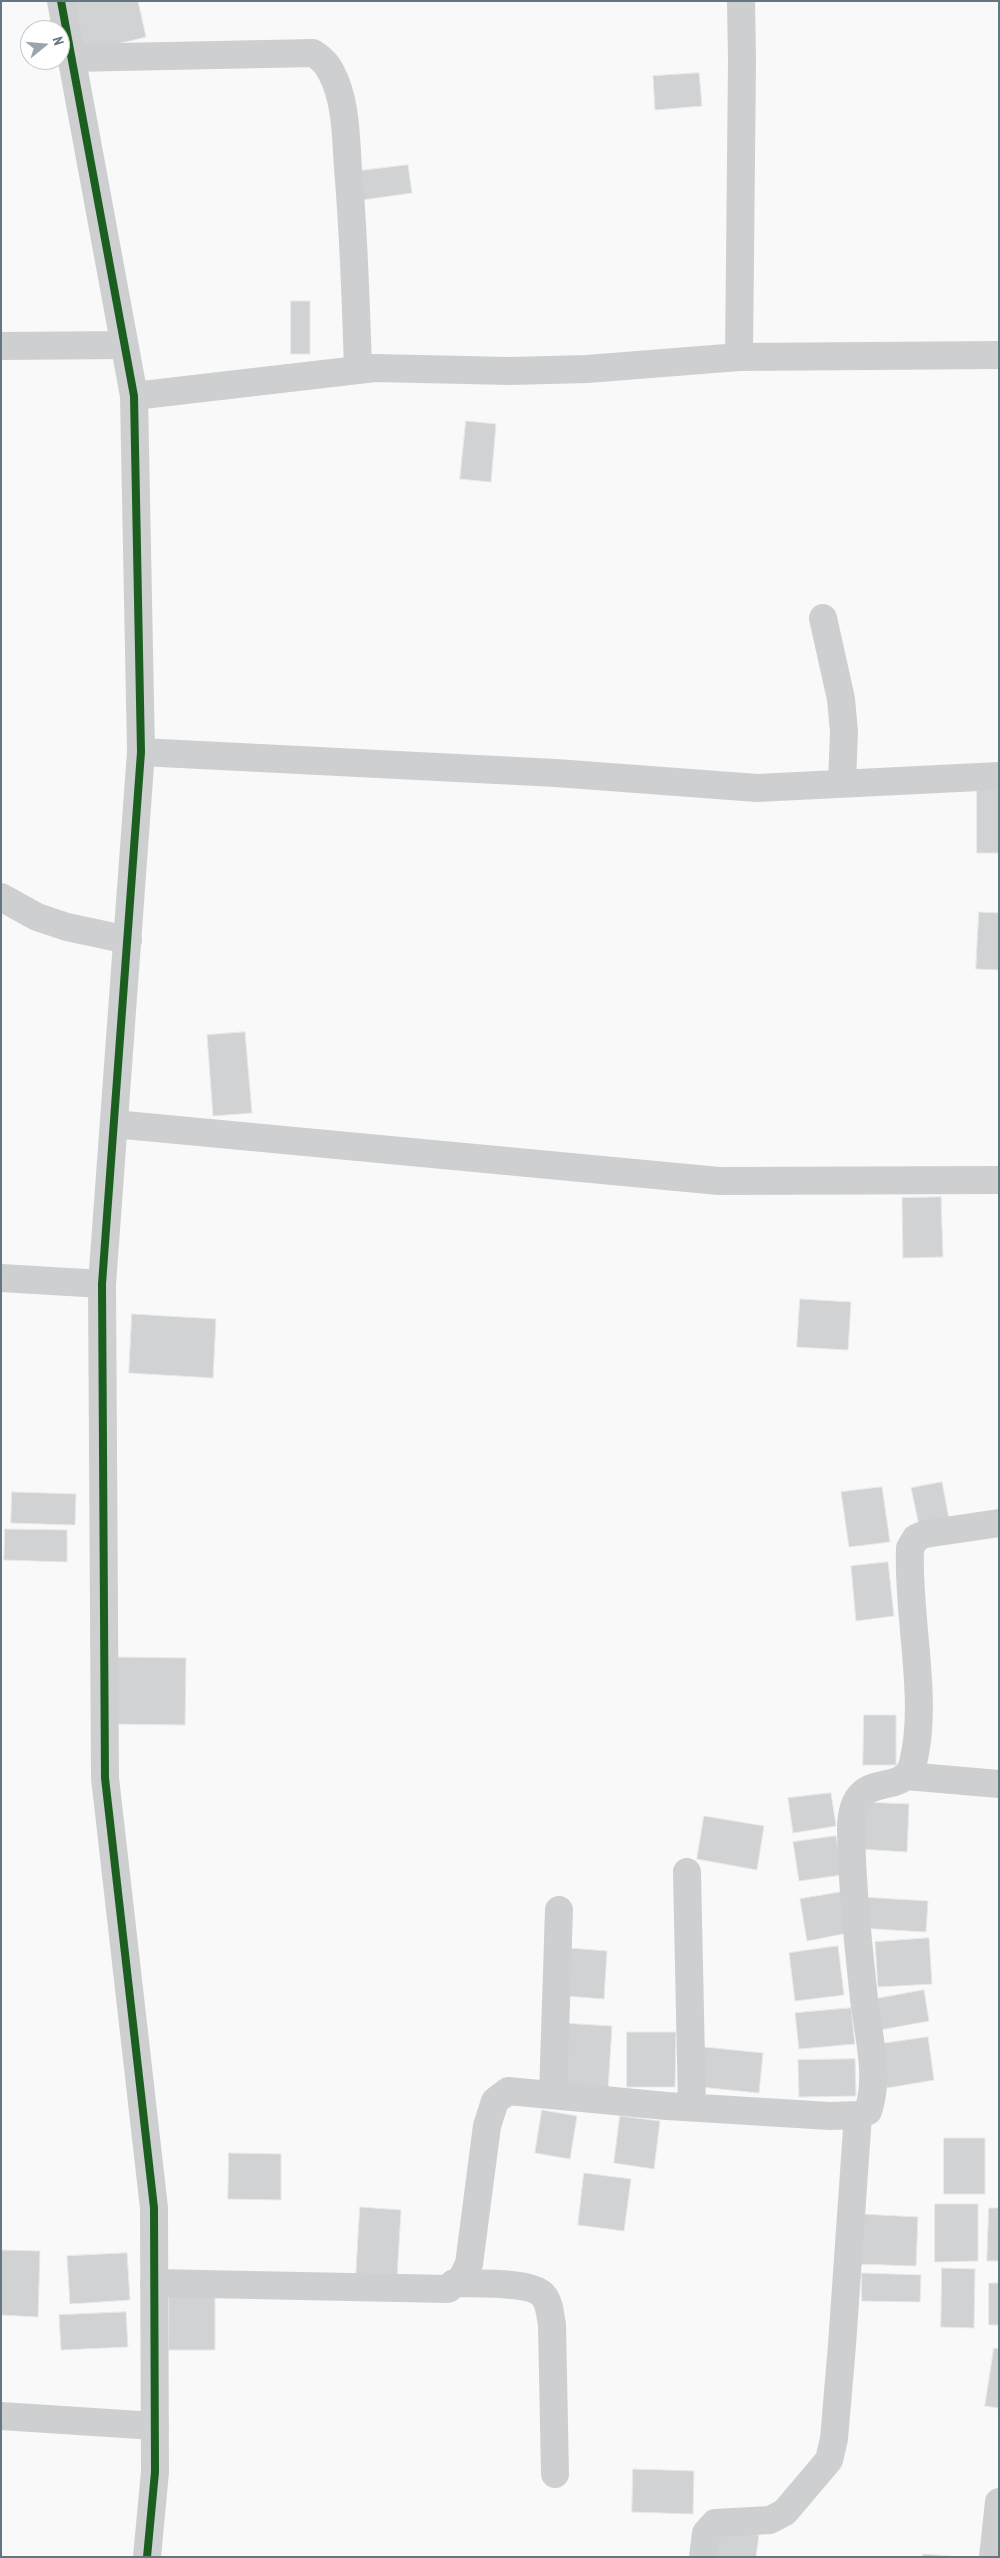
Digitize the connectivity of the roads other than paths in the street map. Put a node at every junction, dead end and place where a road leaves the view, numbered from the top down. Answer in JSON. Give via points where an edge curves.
{"nodes":[{"id":1,"x":61,"y":1,"type":"edge"},
{"id":2,"x":741,"y":1,"type":"edge"},
{"id":3,"x":71,"y":58,"type":"junction"},
{"id":4,"x":1,"y":346,"type":"edge"},
{"id":5,"x":124,"y":346,"type":"junction"},
{"id":6,"x":999,"y":355,"type":"edge"},
{"id":7,"x":739,"y":357,"type":"junction"},
{"id":8,"x":358,"y":370,"type":"junction"},
{"id":9,"x":134,"y":396,"type":"junction"},
{"id":10,"x":823,"y":618,"type":"dead end"},
{"id":11,"x":141,"y":752,"type":"junction"},
{"id":12,"x":999,"y":776,"type":"edge"},
{"id":13,"x":842,"y":783,"type":"junction"},
{"id":14,"x":1,"y":897,"type":"edge"},
{"id":15,"x":128,"y":940,"type":"junction"},
{"id":16,"x":114,"y":1124,"type":"junction"},
{"id":17,"x":999,"y":1180,"type":"edge"},
{"id":18,"x":1,"y":1278,"type":"edge"},
{"id":19,"x":102,"y":1284,"type":"junction"},
{"id":20,"x":999,"y":1524,"type":"edge"},
{"id":21,"x":906,"y":1776,"type":"junction"},
{"id":22,"x":999,"y":1784,"type":"edge"},
{"id":23,"x":687,"y":1872,"type":"dead end"},
{"id":24,"x":559,"y":1910,"type":"dead end"},
{"id":25,"x":553,"y":2095,"type":"junction"},
{"id":26,"x":692,"y":2107,"type":"junction"},
{"id":27,"x":858,"y":2115,"type":"junction"},
{"id":28,"x":154,"y":2283,"type":"junction"},
{"id":29,"x":454,"y":2283,"type":"junction"},
{"id":30,"x":1,"y":2416,"type":"edge"},
{"id":31,"x":156,"y":2426,"type":"junction"},
{"id":32,"x":555,"y":2474,"type":"dead end"},
{"id":33,"x":999,"y":2502,"type":"edge"},
{"id":34,"x":147,"y":2557,"type":"edge"},
{"id":35,"x":702,"y":2557,"type":"edge"},
{"id":36,"x":993,"y":2557,"type":"edge"}],
"edges":[{"from":1,"to":3,"type":"street"},
{"from":2,"to":7,"type":"street"},
{"from":3,"to":5,"type":"street"},
{"from":3,"to":8,"type":"street","via":[[313,53],[322,59],[332,72],[339,93],[346,133]]},
{"from":4,"to":5,"type":"street"},
{"from":5,"to":9,"type":"street"},
{"from":6,"to":7,"type":"street"},
{"from":7,"to":8,"type":"street","via":[[587,369]]},
{"from":8,"to":9,"type":"street"},
{"from":9,"to":11,"type":"street"},
{"from":10,"to":13,"type":"street","via":[[841,699],[844,732]]},
{"from":11,"to":13,"type":"street","via":[[546,773],[757,788]]},
{"from":11,"to":15,"type":"street"},
{"from":12,"to":13,"type":"street"},
{"from":14,"to":15,"type":"street","via":[[37,917],[66,927]]},
{"from":15,"to":16,"type":"street"},
{"from":16,"to":17,"type":"street","via":[[719,1181]]},
{"from":16,"to":19,"type":"street"},
{"from":18,"to":19,"type":"street"},
{"from":19,"to":28,"type":"street","via":[[105,1778],[154,2208]]},
{"from":20,"to":21,"type":"street","via":[[925,1534],[916,1538],[910,1548],[919,1706],[915,1754]]},
{"from":21,"to":22,"type":"street"},
{"from":21,"to":27,"type":"street","via":[[870,1788],[859,1795],[854,1804],[851,1827],[855,1911],[873,2097],[868,2111]]},
{"from":23,"to":26,"type":"street"},
{"from":24,"to":25,"type":"street"},
{"from":25,"to":26,"type":"street"},
{"from":25,"to":29,"type":"street","via":[[508,2092],[496,2101],[487,2126],[469,2264],[462,2278]]},
{"from":26,"to":27,"type":"street"},
{"from":27,"to":35,"type":"street","via":[[838,2392],[829,2460],[785,2512],[770,2520],[716,2523],[706,2533]]},
{"from":28,"to":29,"type":"street","via":[[448,2289]]},
{"from":28,"to":31,"type":"street"},
{"from":29,"to":32,"type":"street","via":[[530,2287],[542,2295],[548,2305],[552,2325]]},
{"from":30,"to":31,"type":"street"},
{"from":31,"to":34,"type":"street"},
{"from":33,"to":36,"type":"street"}]}
